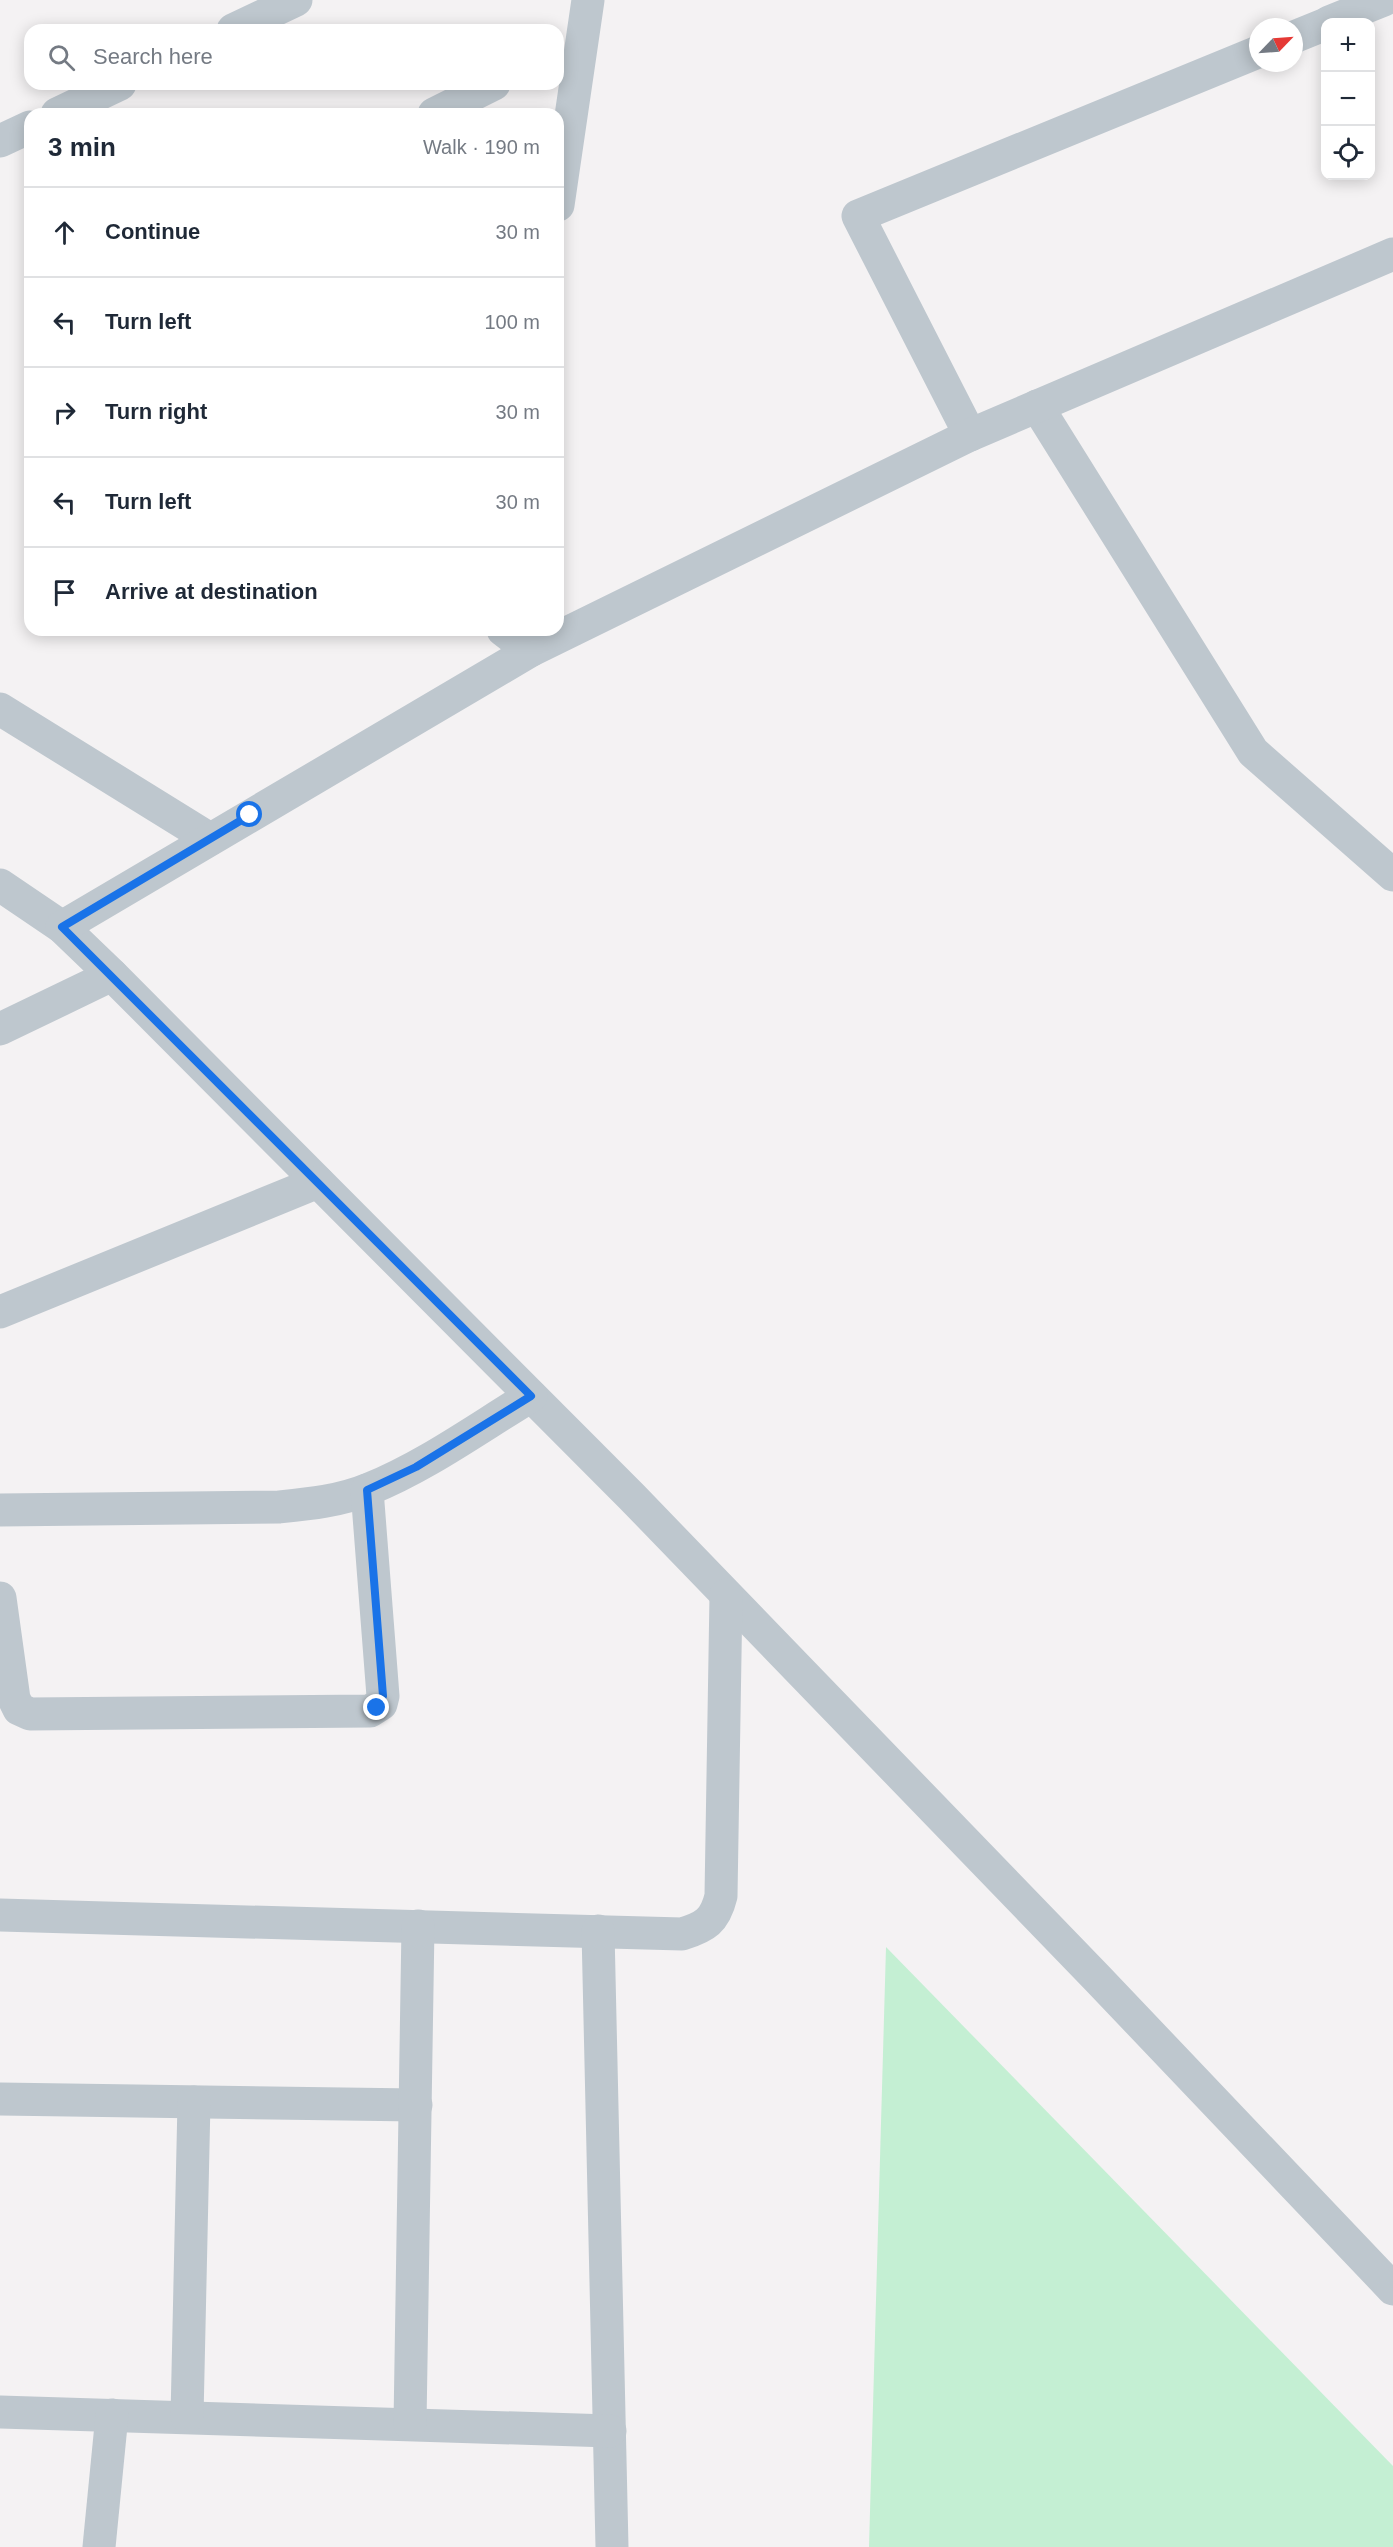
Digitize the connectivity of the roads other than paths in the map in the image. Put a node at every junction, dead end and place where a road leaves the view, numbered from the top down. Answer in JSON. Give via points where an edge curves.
{"nodes":[{"id":1,"x":296,"y":0,"type":"edge"},
{"id":2,"x":588,"y":0,"type":"edge"},
{"id":3,"x":1384,"y":0,"type":"edge"},
{"id":4,"x":1340,"y":18,"type":"edge"},
{"id":5,"x":246,"y":24,"type":"edge"},
{"id":6,"x":1321,"y":26,"type":"edge"},
{"id":7,"x":1303,"y":33,"type":"edge"},
{"id":8,"x":570,"y":46,"type":"edge"},
{"id":9,"x":1249,"y":56,"type":"edge"},
{"id":10,"x":107,"y":90,"type":"edge"},
{"id":11,"x":482,"y":90,"type":"edge"},
{"id":12,"x":70,"y":108,"type":"edge"},
{"id":13,"x":446,"y":108,"type":"edge"},
{"id":14,"x":564,"y":126,"type":"edge"},
{"id":15,"x":24,"y":130,"type":"edge"},
{"id":16,"x":0,"y":141,"type":"edge"},
{"id":17,"x":1393,"y":254,"type":"edge"},
{"id":18,"x":1037,"y":406,"type":"junction"},
{"id":19,"x":970,"y":435,"type":"junction"},
{"id":20,"x":564,"y":634,"type":"edge"},
{"id":21,"x":511,"y":636,"type":"edge"},
{"id":22,"x":561,"y":636,"type":"edge"},
{"id":23,"x":530,"y":651,"type":"junction"},
{"id":24,"x":0,"y":709,"type":"edge"},
{"id":25,"x":210,"y":839,"type":"junction"},
{"id":26,"x":1393,"y":875,"type":"edge"},
{"id":27,"x":0,"y":885,"type":"edge"},
{"id":28,"x":62,"y":927,"type":"junction"},
{"id":29,"x":112,"y":975,"type":"junction"},
{"id":30,"x":0,"y":1029,"type":"edge"},
{"id":31,"x":318,"y":1182,"type":"junction"},
{"id":32,"x":0,"y":1312,"type":"edge"},
{"id":33,"x":531,"y":1396,"type":"junction"},
{"id":34,"x":367,"y":1490,"type":"junction"},
{"id":35,"x":0,"y":1510,"type":"edge"},
{"id":36,"x":726,"y":1595,"type":"junction"},
{"id":37,"x":0,"y":1598,"type":"edge"},
{"id":38,"x":0,"y":1915,"type":"edge"},
{"id":39,"x":418,"y":1926,"type":"junction"},
{"id":40,"x":598,"y":1931,"type":"junction"},
{"id":41,"x":0,"y":2099,"type":"edge"},
{"id":42,"x":194,"y":2102,"type":"junction"},
{"id":43,"x":416,"y":2105,"type":"junction"},
{"id":44,"x":1393,"y":2289,"type":"edge"},
{"id":45,"x":0,"y":2412,"type":"edge"},
{"id":46,"x":112,"y":2415,"type":"junction"},
{"id":47,"x":187,"y":2417,"type":"junction"},
{"id":48,"x":410,"y":2424,"type":"junction"},
{"id":49,"x":610,"y":2431,"type":"junction"},
{"id":50,"x":99,"y":2547,"type":"edge"},
{"id":51,"x":612,"y":2547,"type":"edge"}],
"edges":[{"from":1,"to":5,"type":"street"},
{"from":2,"to":8,"type":"street"},
{"from":3,"to":4,"type":"street"},
{"from":6,"to":7,"type":"street"},
{"from":8,"to":14,"type":"street"},
{"from":9,"to":19,"type":"street","via":[[858,216]]},
{"from":10,"to":12,"type":"street"},
{"from":11,"to":13,"type":"street"},
{"from":15,"to":16,"type":"street"},
{"from":17,"to":18,"type":"street"},
{"from":18,"to":19,"type":"street"},
{"from":18,"to":26,"type":"street","via":[[1253,752]]},
{"from":19,"to":20,"type":"street"},
{"from":21,"to":23,"type":"street"},
{"from":22,"to":23,"type":"street"},
{"from":23,"to":25,"type":"street"},
{"from":24,"to":25,"type":"street"},
{"from":25,"to":28,"type":"street"},
{"from":27,"to":28,"type":"street"},
{"from":28,"to":29,"type":"street"},
{"from":29,"to":30,"type":"street"},
{"from":29,"to":31,"type":"street"},
{"from":31,"to":32,"type":"street"},
{"from":31,"to":33,"type":"street"},
{"from":33,"to":34,"type":"street","via":[[416,1467]]},
{"from":33,"to":36,"type":"street"},
{"from":34,"to":35,"type":"street","via":[[322,1502],[279,1507]]},
{"from":34,"to":37,"type":"street","via":[[383,1696],[381,1704],[370,1711],[30,1714],[19,1709],[14,1699]]},
{"from":36,"to":40,"type":"street","via":[[718,1911],[709,1922],[682,1934]]},
{"from":36,"to":44,"type":"street"},
{"from":38,"to":39,"type":"street"},
{"from":39,"to":40,"type":"street"},
{"from":39,"to":43,"type":"street"},
{"from":40,"to":49,"type":"street"},
{"from":41,"to":42,"type":"street"},
{"from":42,"to":43,"type":"street"},
{"from":42,"to":47,"type":"street"},
{"from":43,"to":48,"type":"street"},
{"from":45,"to":46,"type":"street"},
{"from":46,"to":47,"type":"street"},
{"from":46,"to":50,"type":"street"},
{"from":47,"to":48,"type":"street"},
{"from":48,"to":49,"type":"street"},
{"from":49,"to":51,"type":"street"}]}
